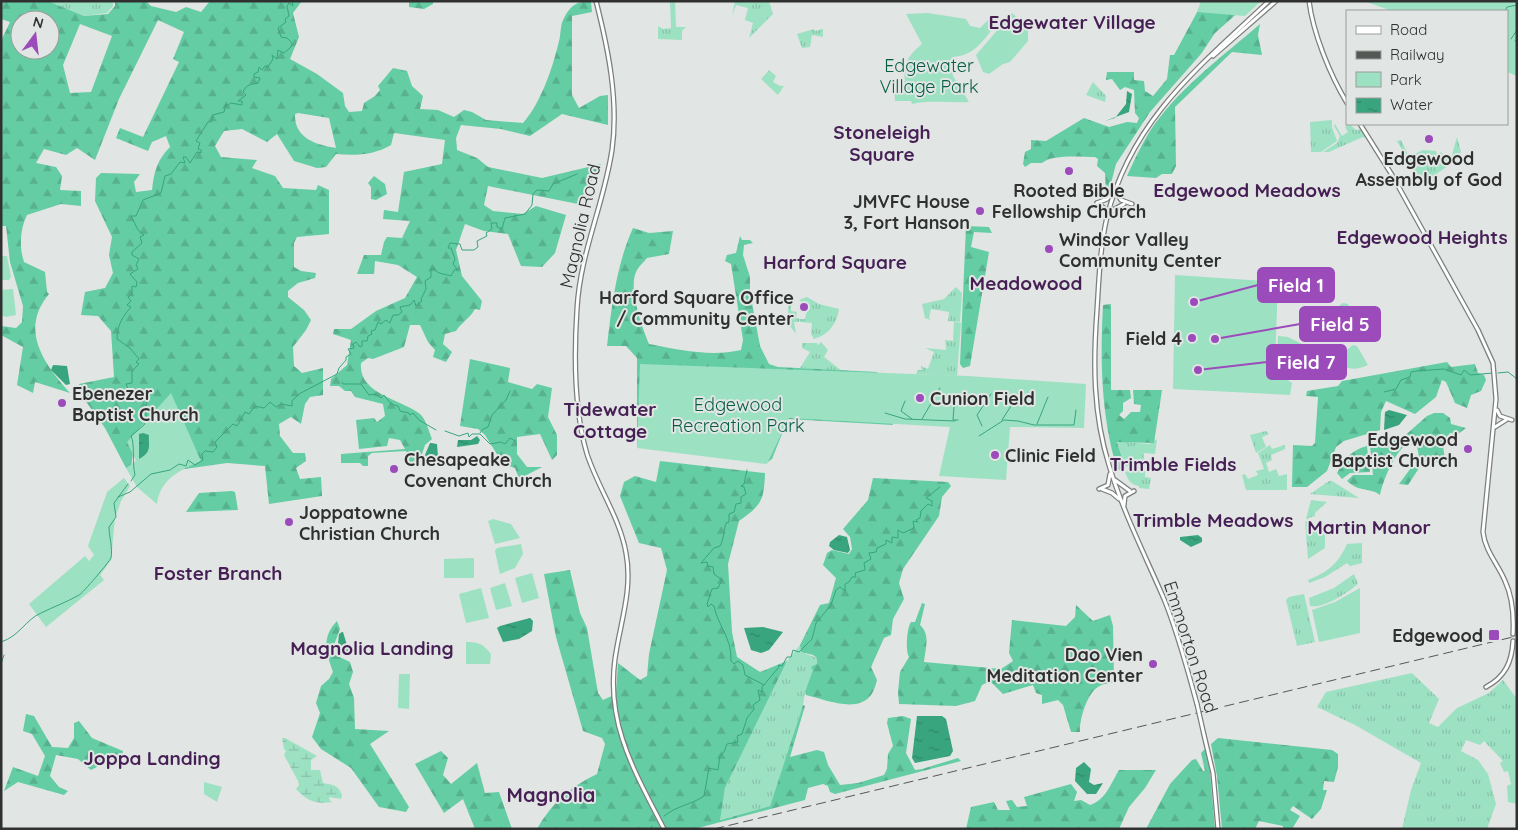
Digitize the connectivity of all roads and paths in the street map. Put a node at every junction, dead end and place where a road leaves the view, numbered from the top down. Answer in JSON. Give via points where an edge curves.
{"nodes":[{"id":1,"x":596,"y":1,"type":"edge"},
{"id":2,"x":1269,"y":1,"type":"edge"},
{"id":3,"x":1276,"y":1,"type":"edge"},
{"id":4,"x":1309,"y":1,"type":"edge"},
{"id":5,"x":1203,"y":63,"type":"junction"},
{"id":6,"x":1346,"y":101,"type":"edge"},
{"id":7,"x":1361,"y":125,"type":"edge"},
{"id":8,"x":1116,"y":187,"type":"junction"},
{"id":9,"x":1124,"y":204,"type":"dead end"},
{"id":10,"x":1132,"y":204,"type":"dead end"},
{"id":11,"x":1108,"y":214,"type":"junction"},
{"id":12,"x":1496,"y":405,"type":"junction"},
{"id":13,"x":1506,"y":420,"type":"dead end"},
{"id":14,"x":1512,"y":420,"type":"dead end"},
{"id":15,"x":1493,"y":429,"type":"junction"},
{"id":16,"x":1110,"y":471,"type":"junction"},
{"id":17,"x":1112,"y":476,"type":"junction"},
{"id":18,"x":1121,"y":502,"type":"junction"},
{"id":19,"x":1124,"y":508,"type":"junction"},
{"id":20,"x":1513,"y":634,"type":"dead end"},
{"id":21,"x":1513,"y":641,"type":"dead end"},
{"id":22,"x":1486,"y":687,"type":"dead end"},
{"id":23,"x":664,"y":828,"type":"edge"},
{"id":24,"x":1218,"y":829,"type":"edge"}],
"edges":[{"from":1,"to":23,"type":"main road","name":"Magnolia Road","via":[[612,90],[613,133],[610,161],[579,282],[578,409],[587,452],[621,533],[628,565],[628,595],[613,678],[618,728],[632,766]]},
{"from":2,"to":5,"type":"main road","name":"Emmorton Road"},
{"from":3,"to":5,"type":"main road","name":"Emmorton Road"},
{"from":4,"to":6,"type":"main road","via":[[1320,44]]},
{"from":5,"to":8,"type":"main road","name":"Emmorton Road","via":[[1152,118],[1133,148]]},
{"from":7,"to":12,"type":"main road","via":[[1392,175],[1486,346],[1495,372]]},
{"from":8,"to":10,"type":"main road","via":[[1118,197]]},
{"from":8,"to":11,"type":"main road","name":"Emmorton Road"},
{"from":8,"to":11,"type":"main road","via":[[1107,199],[1097,203]]},
{"from":9,"to":11,"type":"main road"},
{"from":11,"to":16,"type":"main road","name":"Emmorton Road","via":[[1100,262],[1094,370],[1098,416]]},
{"from":12,"to":14,"type":"main road","via":[[1500,416]]},
{"from":12,"to":15,"type":"main road"},
{"from":13,"to":15,"type":"main road","via":[[1498,422]]},
{"from":15,"to":20,"type":"main road","via":[[1483,535],[1487,550],[1509,590]]},
{"from":16,"to":17,"type":"main road","name":"Emmorton Road"},
{"from":16,"to":18,"type":"main road","via":[[1109,483],[1101,489],[1114,494]]},
{"from":17,"to":18,"type":"main road","name":"Emmorton Road"},
{"from":17,"to":19,"type":"main road","via":[[1119,485],[1132,491],[1126,496]]},
{"from":18,"to":19,"type":"main road","name":"Emmorton Road"},
{"from":19,"to":24,"type":"main road","name":"Emmorton Road","bridge":true,"via":[[1182,649],[1214,781]]},
{"from":21,"to":22,"type":"main road","via":[[1512,655],[1505,671]]}]}
